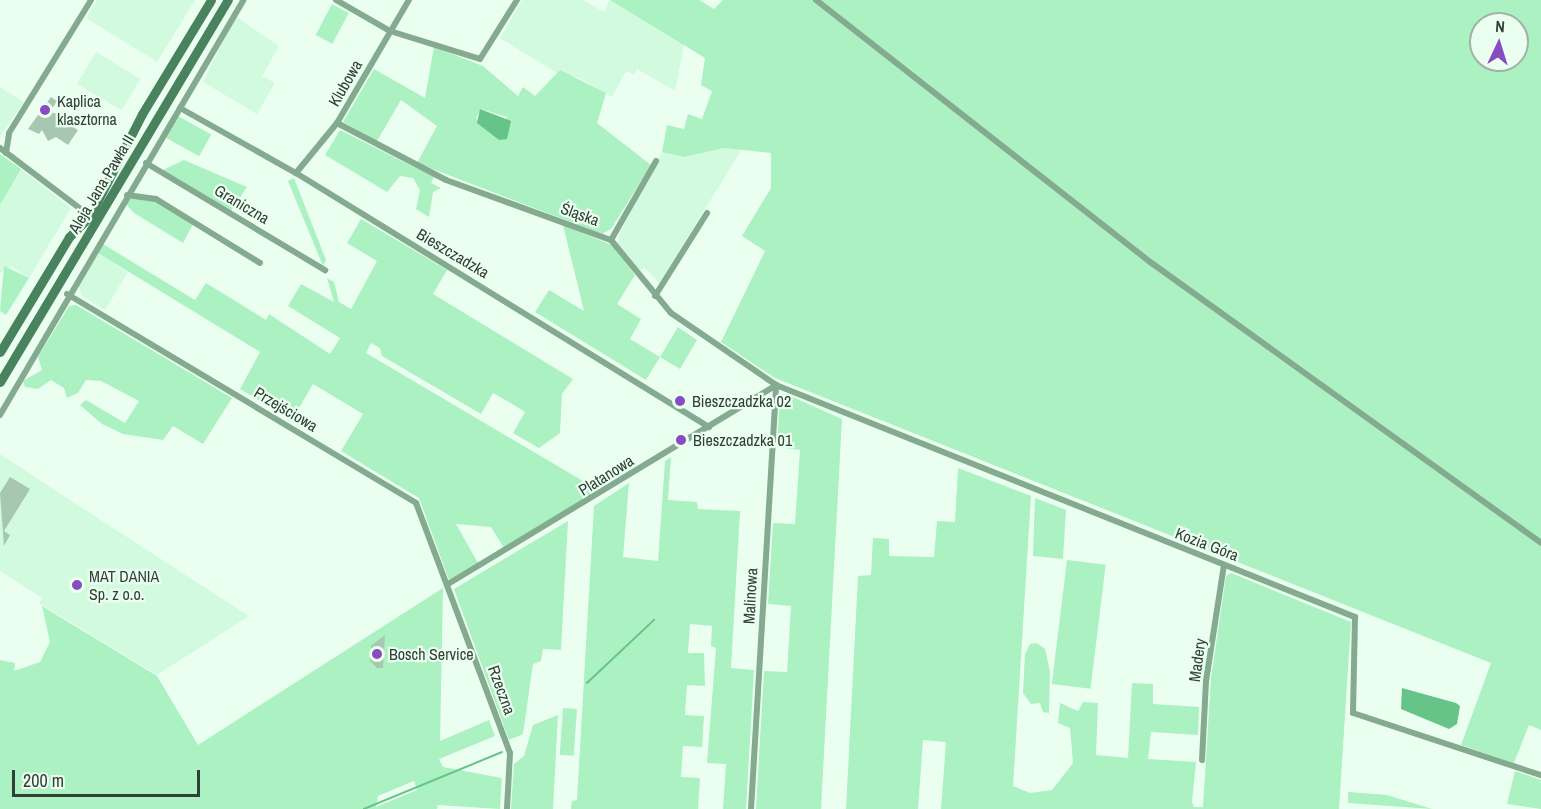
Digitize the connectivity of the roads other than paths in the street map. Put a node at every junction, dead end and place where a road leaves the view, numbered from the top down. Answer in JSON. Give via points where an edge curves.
{"nodes":[{"id":1,"x":91,"y":0,"type":"edge"},
{"id":2,"x":212,"y":0,"type":"edge"},
{"id":3,"x":228,"y":0,"type":"edge"},
{"id":4,"x":243,"y":0,"type":"edge"},
{"id":5,"x":336,"y":0,"type":"edge"},
{"id":6,"x":409,"y":0,"type":"edge"},
{"id":7,"x":517,"y":0,"type":"edge"},
{"id":8,"x":816,"y":0,"type":"edge"},
{"id":9,"x":390,"y":31,"type":"junction"},
{"id":10,"x":180,"y":108,"type":"junction"},
{"id":11,"x":337,"y":123,"type":"junction"},
{"id":12,"x":3,"y":151,"type":"edge"},
{"id":13,"x":656,"y":161,"type":"dead end"},
{"id":14,"x":146,"y":162,"type":"junction"},
{"id":15,"x":296,"y":173,"type":"junction"},
{"id":16,"x":127,"y":195,"type":"junction"},
{"id":17,"x":707,"y":213,"type":"dead end"},
{"id":18,"x":90,"y":216,"type":"junction"},
{"id":19,"x":611,"y":240,"type":"junction"},
{"id":20,"x":260,"y":263,"type":"dead end"},
{"id":21,"x":325,"y":270,"type":"dead end"},
{"id":22,"x":67,"y":294,"type":"junction"},
{"id":23,"x":655,"y":296,"type":"junction"},
{"id":24,"x":0,"y":352,"type":"edge"},
{"id":25,"x":0,"y":382,"type":"edge"},
{"id":26,"x":776,"y":385,"type":"junction"},
{"id":27,"x":0,"y":415,"type":"edge"},
{"id":28,"x":709,"y":427,"type":"junction"},
{"id":29,"x":1541,"y":543,"type":"edge"},
{"id":30,"x":1224,"y":565,"type":"junction"},
{"id":31,"x":448,"y":584,"type":"junction"},
{"id":32,"x":1202,"y":760,"type":"dead end"},
{"id":33,"x":1541,"y":776,"type":"edge"},
{"id":34,"x":507,"y":809,"type":"edge"},
{"id":35,"x":751,"y":809,"type":"edge"}],
"edges":[{"from":1,"to":12,"type":"street","via":[[9,133]]},
{"from":2,"to":18,"type":"main road","name":"Aleja Jana Pawła II","via":[[142,114]]},
{"from":3,"to":25,"type":"main road","name":"Aleja Jana Pawła II"},
{"from":4,"to":10,"type":"street"},
{"from":5,"to":9,"type":"street"},
{"from":6,"to":9,"type":"street","name":"Klubowa"},
{"from":7,"to":9,"type":"street","via":[[480,59]]},
{"from":8,"to":29,"type":"street","via":[[1153,264]]},
{"from":9,"to":11,"type":"street","name":"Klubowa"},
{"from":10,"to":14,"type":"street"},
{"from":10,"to":15,"type":"street","name":"Bieszczadzka"},
{"from":11,"to":15,"type":"street","name":"Klubowa"},
{"from":11,"to":19,"type":"street","name":"Śląska","via":[[446,180]]},
{"from":12,"to":18,"type":"street"},
{"from":13,"to":19,"type":"street"},
{"from":14,"to":16,"type":"street"},
{"from":14,"to":21,"type":"street","name":"Graniczna"},
{"from":15,"to":28,"type":"street","name":"Bieszczadzka"},
{"from":16,"to":20,"type":"street","via":[[156,199]]},
{"from":16,"to":22,"type":"street"},
{"from":17,"to":23,"type":"street"},
{"from":18,"to":24,"type":"main road","name":"Aleja Jana Pawła II","via":[[69,237]]},
{"from":19,"to":23,"type":"street","name":"Śląska"},
{"from":22,"to":27,"type":"street"},
{"from":22,"to":31,"type":"street","name":"Przejściowa","via":[[417,503]]},
{"from":23,"to":26,"type":"street","name":"Śląska","via":[[675,316]]},
{"from":26,"to":28,"type":"street","name":"Platanowa"},
{"from":26,"to":30,"type":"street","name":"Kozia Góra"},
{"from":26,"to":35,"type":"street","name":"Malinowa"},
{"from":28,"to":31,"type":"street","name":"Platanowa"},
{"from":30,"to":32,"type":"street","name":"Madery","via":[[1206,681]]},
{"from":30,"to":33,"type":"street","name":"Kozia Góra","via":[[1355,617],[1353,713]]},
{"from":31,"to":34,"type":"street","name":"Rzeczna","via":[[510,753]]}]}
